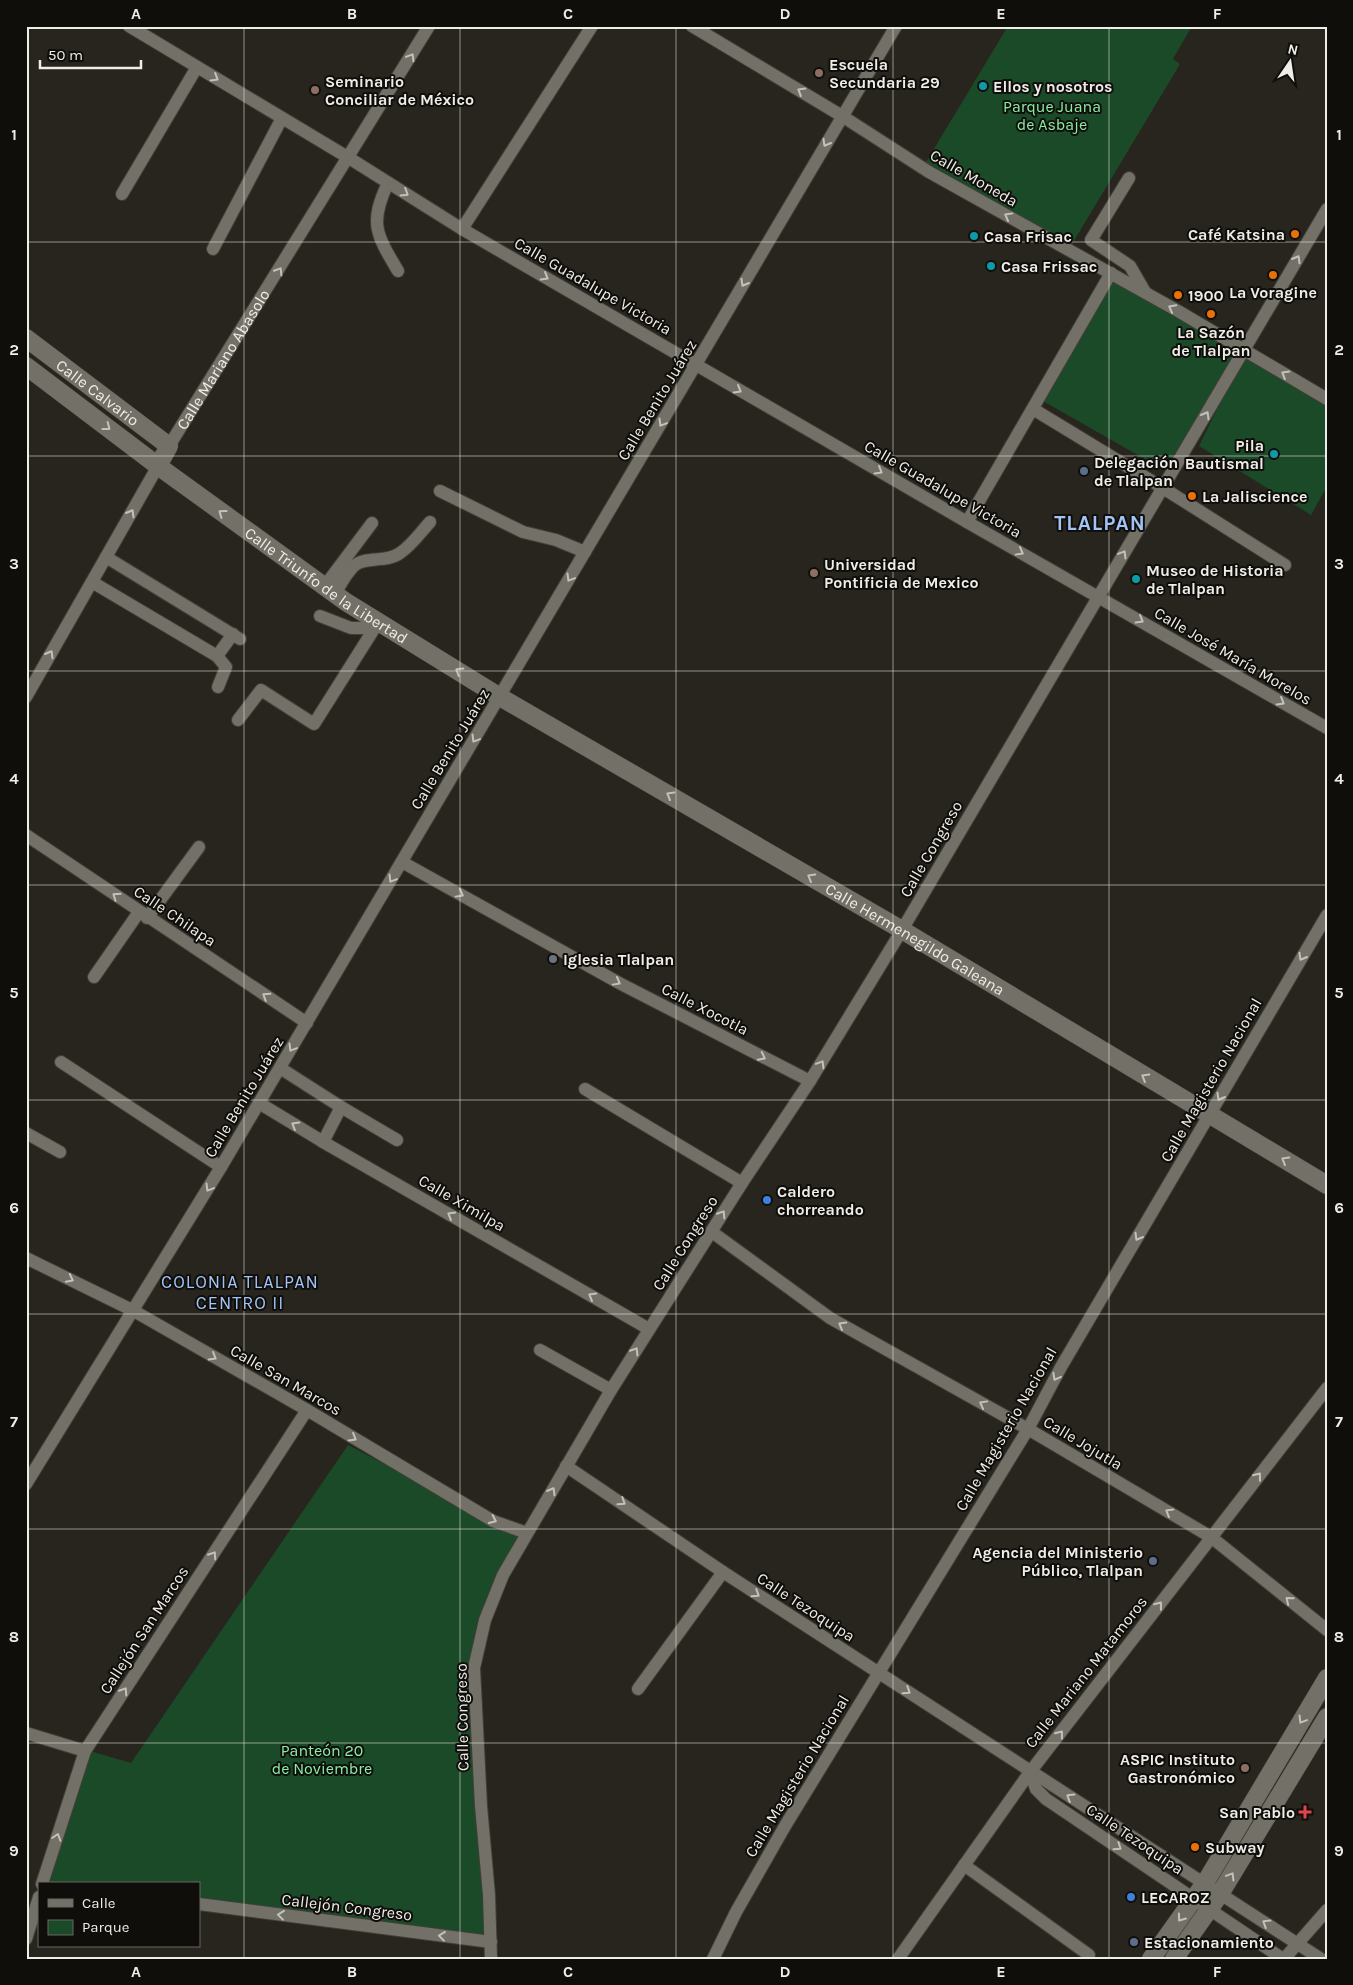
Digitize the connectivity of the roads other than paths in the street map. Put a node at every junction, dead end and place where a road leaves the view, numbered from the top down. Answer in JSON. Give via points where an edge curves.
{"nodes":[{"id":1,"x":128,"y":26,"type":"edge"},
{"id":2,"x":429,"y":26,"type":"edge"},
{"id":3,"x":592,"y":26,"type":"edge"},
{"id":4,"x":692,"y":26,"type":"edge"},
{"id":5,"x":896,"y":26,"type":"edge"},
{"id":6,"x":197,"y":68,"type":"junction"},
{"id":7,"x":842,"y":116,"type":"junction"},
{"id":8,"x":282,"y":118,"type":"junction"},
{"id":9,"x":349,"y":158,"type":"junction"},
{"id":10,"x":1129,"y":178,"type":"dead end"},
{"id":11,"x":388,"y":182,"type":"junction"},
{"id":12,"x":122,"y":194,"type":"dead end"},
{"id":13,"x":1327,"y":208,"type":"edge"},
{"id":14,"x":462,"y":229,"type":"junction"},
{"id":15,"x":213,"y":249,"type":"dead end"},
{"id":16,"x":398,"y":271,"type":"dead end"},
{"id":17,"x":1111,"y":273,"type":"junction"},
{"id":18,"x":1147,"y":294,"type":"junction"},
{"id":19,"x":26,"y":338,"type":"edge"},
{"id":20,"x":1244,"y":350,"type":"junction"},
{"id":21,"x":696,"y":365,"type":"junction"},
{"id":22,"x":28,"y":372,"type":"edge"},
{"id":23,"x":74,"y":374,"type":"junction"},
{"id":24,"x":62,"y":392,"type":"junction"},
{"id":25,"x":102,"y":396,"type":"junction"},
{"id":26,"x":1327,"y":399,"type":"edge"},
{"id":27,"x":1033,"y":409,"type":"junction"},
{"id":28,"x":89,"y":414,"type":"junction"},
{"id":29,"x":169,"y":446,"type":"junction"},
{"id":30,"x":158,"y":466,"type":"junction"},
{"id":31,"x":1163,"y":488,"type":"junction"},
{"id":32,"x":440,"y":490,"type":"dead end"},
{"id":33,"x":430,"y":522,"type":"dead end"},
{"id":34,"x":967,"y":522,"type":"junction"},
{"id":35,"x":372,"y":523,"type":"dead end"},
{"id":36,"x":585,"y":552,"type":"junction"},
{"id":37,"x":106,"y":557,"type":"junction"},
{"id":38,"x":1286,"y":565,"type":"dead end"},
{"id":39,"x":92,"y":582,"type":"junction"},
{"id":40,"x":330,"y":590,"type":"junction"},
{"id":41,"x":1098,"y":596,"type":"junction"},
{"id":42,"x":320,"y":616,"type":"dead end"},
{"id":43,"x":377,"y":625,"type":"junction"},
{"id":44,"x":217,"y":656,"type":"junction"},
{"id":45,"x":218,"y":686,"type":"dead end"},
{"id":46,"x":26,"y":696,"type":"edge"},
{"id":47,"x":500,"y":697,"type":"junction"},
{"id":48,"x":238,"y":720,"type":"dead end"},
{"id":49,"x":1327,"y":728,"type":"edge"},
{"id":50,"x":26,"y":835,"type":"edge"},
{"id":51,"x":199,"y":846,"type":"dead end"},
{"id":52,"x":402,"y":862,"type":"junction"},
{"id":53,"x":143,"y":915,"type":"junction"},
{"id":54,"x":1327,"y":915,"type":"edge"},
{"id":55,"x":902,"y":930,"type":"junction"},
{"id":56,"x":94,"y":977,"type":"dead end"},
{"id":57,"x":307,"y":1023,"type":"junction"},
{"id":58,"x":62,"y":1062,"type":"dead end"},
{"id":59,"x":280,"y":1068,"type":"junction"},
{"id":60,"x":810,"y":1081,"type":"junction"},
{"id":61,"x":586,"y":1089,"type":"dead end"},
{"id":62,"x":259,"y":1103,"type":"junction"},
{"id":63,"x":341,"y":1107,"type":"junction"},
{"id":64,"x":1209,"y":1116,"type":"junction"},
{"id":65,"x":26,"y":1133,"type":"edge"},
{"id":66,"x":397,"y":1140,"type":"dead end"},
{"id":67,"x":323,"y":1142,"type":"junction"},
{"id":68,"x":60,"y":1152,"type":"dead end"},
{"id":69,"x":221,"y":1167,"type":"junction"},
{"id":70,"x":742,"y":1183,"type":"junction"},
{"id":71,"x":1327,"y":1185,"type":"edge"},
{"id":72,"x":712,"y":1232,"type":"junction"},
{"id":73,"x":26,"y":1258,"type":"edge"},
{"id":74,"x":134,"y":1311,"type":"junction"},
{"id":75,"x":649,"y":1329,"type":"junction"},
{"id":76,"x":540,"y":1350,"type":"dead end"},
{"id":77,"x":611,"y":1390,"type":"junction"},
{"id":78,"x":1325,"y":1395,"type":"edge"},
{"id":79,"x":307,"y":1410,"type":"junction"},
{"id":80,"x":1028,"y":1429,"type":"junction"},
{"id":81,"x":566,"y":1466,"type":"junction"},
{"id":82,"x":26,"y":1484,"type":"edge"},
{"id":83,"x":527,"y":1533,"type":"junction"},
{"id":84,"x":1211,"y":1537,"type":"junction"},
{"id":85,"x":723,"y":1572,"type":"junction"},
{"id":86,"x":1327,"y":1630,"type":"edge"},
{"id":87,"x":878,"y":1672,"type":"junction"},
{"id":88,"x":1327,"y":1678,"type":"edge"},
{"id":89,"x":638,"y":1689,"type":"dead end"},
{"id":90,"x":1327,"y":1717,"type":"edge"},
{"id":91,"x":26,"y":1733,"type":"edge"},
{"id":92,"x":85,"y":1752,"type":"junction"},
{"id":93,"x":1030,"y":1772,"type":"junction"},
{"id":94,"x":964,"y":1865,"type":"junction"},
{"id":95,"x":43,"y":1882,"type":"edge"},
{"id":96,"x":1206,"y":1883,"type":"junction"},
{"id":97,"x":1220,"y":1894,"type":"junction"},
{"id":98,"x":38,"y":1899,"type":"edge"},
{"id":99,"x":1195,"y":1899,"type":"junction"},
{"id":100,"x":200,"y":1904,"type":"edge"},
{"id":101,"x":1210,"y":1910,"type":"junction"},
{"id":102,"x":1327,"y":1910,"type":"edge"},
{"id":103,"x":26,"y":1939,"type":"edge"},
{"id":104,"x":491,"y":1942,"type":"junction"},
{"id":105,"x":1296,"y":1943,"type":"junction"},
{"id":106,"x":1088,"y":1955,"type":"dead end"},
{"id":107,"x":491,"y":1959,"type":"edge"},
{"id":108,"x":713,"y":1959,"type":"edge"},
{"id":109,"x":898,"y":1959,"type":"edge"},
{"id":110,"x":1151,"y":1959,"type":"edge"},
{"id":111,"x":1174,"y":1959,"type":"edge"},
{"id":112,"x":1283,"y":1959,"type":"edge"},
{"id":113,"x":1321,"y":1959,"type":"edge"}],
"edges":[{"from":1,"to":6,"type":"street","name":"Calle Guadalupe Victoria"},
{"from":9,"to":2,"type":"street","name":"Calle Mariano Abasolo","one_way":true},
{"from":3,"to":14,"type":"street"},
{"from":7,"to":4,"type":"street","name":"Calle Moneda","one_way":true},
{"from":5,"to":7,"type":"street","name":"Calle Benito Juárez"},
{"from":6,"to":8,"type":"street","name":"Calle Guadalupe Victoria","one_way":true},
{"from":6,"to":12,"type":"street"},
{"from":17,"to":7,"type":"street","name":"Calle Moneda","one_way":true,"via":[[929,172]]},
{"from":7,"to":21,"type":"street","name":"Calle Benito Juárez","one_way":true},
{"from":8,"to":9,"type":"street","name":"Calle Guadalupe Victoria"},
{"from":8,"to":15,"type":"street"},
{"from":9,"to":11,"type":"street","name":"Calle Guadalupe Victoria"},
{"from":29,"to":9,"type":"street","name":"Calle Mariano Abasolo","one_way":true},
{"from":10,"to":18,"type":"street","via":[[1090,240],[1130,266]]},
{"from":11,"to":14,"type":"street","name":"Calle Guadalupe Victoria","one_way":true},
{"from":11,"to":16,"type":"street","via":[[376,211],[377,228]]},
{"from":20,"to":13,"type":"street","name":"Calle Congreso","one_way":true},
{"from":14,"to":21,"type":"street","name":"Calle Guadalupe Victoria","one_way":true},
{"from":17,"to":18,"type":"street","name":"Calle Moneda"},
{"from":17,"to":27,"type":"street"},
{"from":20,"to":18,"type":"street","name":"Calle Moneda","one_way":true},
{"from":19,"to":23,"type":"street","name":"Calle Calvario"},
{"from":26,"to":20,"type":"street","name":"Calle Moneda","one_way":true},
{"from":31,"to":20,"type":"street","name":"Calle Congreso","one_way":true},
{"from":21,"to":34,"type":"street","name":"Calle Guadalupe Victoria","one_way":true},
{"from":21,"to":36,"type":"street","name":"Calle Benito Juárez","one_way":true},
{"from":22,"to":24,"type":"street","name":"Calle Calvario"},
{"from":23,"to":24,"type":"street","via":[[68,390]]},
{"from":23,"to":25,"type":"street","name":"Calle Calvario"},
{"from":24,"to":28,"type":"street","name":"Calle Calvario"},
{"from":25,"to":28,"type":"street","via":[[90,402]]},
{"from":25,"to":29,"type":"street","name":"Calle Calvario"},
{"from":27,"to":31,"type":"street"},
{"from":27,"to":34,"type":"street"},
{"from":28,"to":30,"type":"street","name":"Calle Calvario","one_way":true},
{"from":29,"to":30,"type":"street","name":"Calle Mariano Abasolo"},
{"from":37,"to":30,"type":"street","name":"Calle Mariano Abasolo","one_way":true},
{"from":40,"to":30,"type":"street","name":"Calle Triunfo de la Libertad","one_way":true},
{"from":31,"to":38,"type":"street"},
{"from":41,"to":31,"type":"street","name":"Calle Congreso","one_way":true},
{"from":32,"to":36,"type":"street","via":[[524,532]]},
{"from":33,"to":40,"type":"street","via":[[401,553],[392,558],[355,565]]},
{"from":34,"to":41,"type":"street","name":"Calle Guadalupe Victoria","one_way":true},
{"from":35,"to":40,"type":"street"},
{"from":36,"to":47,"type":"street","name":"Calle Benito Juárez","one_way":true},
{"from":37,"to":39,"type":"street","name":"Calle Mariano Abasolo"},
{"from":37,"to":44,"type":"street","via":[[236,637]]},
{"from":39,"to":44,"type":"street"},
{"from":46,"to":39,"type":"street","name":"Calle Mariano Abasolo","one_way":true},
{"from":40,"to":43,"type":"street","name":"Calle Triunfo de la Libertad"},
{"from":41,"to":49,"type":"street","name":"Calle José María Morelos","one_way":true},
{"from":41,"to":55,"type":"street","name":"Calle Congreso"},
{"from":42,"to":43,"type":"street","via":[[351,628]]},
{"from":47,"to":43,"type":"street","name":"Calle Triunfo de la Libertad","one_way":true},
{"from":43,"to":48,"type":"street","via":[[314,724],[261,690]]},
{"from":44,"to":45,"type":"street","via":[[226,668]]},
{"from":47,"to":52,"type":"street","name":"Calle Benito Juárez","one_way":true},
{"from":55,"to":47,"type":"street","name":"Calle Hermenegildo Galeana","one_way":true},
{"from":53,"to":50,"type":"street","name":"Calle Chilapa","one_way":true},
{"from":51,"to":53,"type":"street"},
{"from":52,"to":57,"type":"street","name":"Calle Benito Juárez","one_way":true},
{"from":52,"to":60,"type":"street","name":"Calle Xocotla","one_way":true,"via":[[621,984]]},
{"from":53,"to":56,"type":"street"},
{"from":57,"to":53,"type":"street","name":"Calle Chilapa","one_way":true},
{"from":54,"to":64,"type":"street","name":"Calle Magisterio Nacional","one_way":true},
{"from":60,"to":55,"type":"street","name":"Calle Congreso","one_way":true},
{"from":64,"to":55,"type":"street","name":"Calle Hermenegildo Galeana","one_way":true},
{"from":57,"to":59,"type":"street","name":"Calle Benito Juárez","one_way":true},
{"from":58,"to":69,"type":"street"},
{"from":59,"to":62,"type":"street","name":"Calle Benito Juárez"},
{"from":59,"to":63,"type":"street"},
{"from":60,"to":70,"type":"street","name":"Calle Congreso"},
{"from":61,"to":70,"type":"street"},
{"from":67,"to":62,"type":"street","name":"Calle Ximilpa","one_way":true},
{"from":62,"to":69,"type":"street","name":"Calle Benito Juárez"},
{"from":63,"to":66,"type":"street"},
{"from":63,"to":67,"type":"street"},
{"from":71,"to":64,"type":"street","name":"Calle Hermenegildo Galeana","one_way":true},
{"from":64,"to":80,"type":"street","name":"Calle Magisterio Nacional","one_way":true},
{"from":65,"to":68,"type":"street"},
{"from":75,"to":67,"type":"street","name":"Calle Ximilpa","one_way":true},
{"from":69,"to":74,"type":"street","name":"Calle Benito Juárez","one_way":true},
{"from":72,"to":70,"type":"street","name":"Calle Congreso","one_way":true},
{"from":72,"to":75,"type":"street","name":"Calle Congreso"},
{"from":80,"to":72,"type":"street","name":"Calle Jojutla","one_way":true,"via":[[830,1318]]},
{"from":73,"to":74,"type":"street","name":"Calle San Marcos","one_way":true},
{"from":74,"to":79,"type":"street","name":"Calle San Marcos","one_way":true},
{"from":74,"to":82,"type":"street","name":"Calle Benito Juárez"},
{"from":77,"to":75,"type":"street","name":"Calle Congreso","one_way":true},
{"from":76,"to":77,"type":"street"},
{"from":77,"to":81,"type":"street","name":"Calle Congreso"},
{"from":84,"to":78,"type":"street","name":"Calle Mariano Matamoros","one_way":true},
{"from":79,"to":83,"type":"street","name":"Calle San Marcos","one_way":true,"via":[[493,1521]]},
{"from":92,"to":79,"type":"street","name":"Callejón San Marcos","one_way":true},
{"from":84,"to":80,"type":"street","name":"Calle Jojutla","one_way":true},
{"from":80,"to":87,"type":"street","name":"Calle Magisterio Nacional"},
{"from":83,"to":81,"type":"street","name":"Calle Congreso","one_way":true},
{"from":81,"to":85,"type":"street","name":"Calle Tezoquipa","one_way":true},
{"from":83,"to":104,"type":"street","name":"Calle Congreso","via":[[503,1575],[485,1620],[474,1668]]},
{"from":86,"to":84,"type":"street","name":"Calle Jojutla","one_way":true},
{"from":93,"to":84,"type":"street","name":"Calle Mariano Matamoros","one_way":true},
{"from":85,"to":87,"type":"street","name":"Calle Tezoquipa","one_way":true},
{"from":85,"to":89,"type":"street"},
{"from":87,"to":93,"type":"street","name":"Calle Tezoquipa","one_way":true},
{"from":87,"to":108,"type":"street","name":"Calle Magisterio Nacional","via":[[736,1912]]},
{"from":88,"to":96,"type":"street","one_way":true},
{"from":97,"to":90,"type":"street","one_way":true},
{"from":91,"to":92,"type":"street"},
{"from":95,"to":92,"type":"street","name":"Callejón San Marcos","one_way":true},
{"from":93,"to":94,"type":"street","name":"Calle Mariano Matamoros"},
{"from":96,"to":93,"type":"street","name":"Calle Tezoquipa","one_way":true},
{"from":93,"to":99,"type":"street","name":"Calle Tezoquipa","one_way":true,"via":[[1036,1789],[1046,1799]]},
{"from":94,"to":106,"type":"street"},
{"from":94,"to":109,"type":"street","name":"Calle Mariano Matamoros"},
{"from":96,"to":97,"type":"street","name":"Calle Tezoquipa"},
{"from":96,"to":99,"type":"street"},
{"from":97,"to":101,"type":"street"},
{"from":105,"to":97,"type":"street","name":"Calle Tezoquipa","one_way":true},
{"from":98,"to":103,"type":"street"},
{"from":99,"to":101,"type":"street","name":"Calle Tezoquipa"},
{"from":99,"to":110,"type":"street","one_way":true},
{"from":104,"to":100,"type":"street","name":"Callejón Congreso","one_way":true},
{"from":101,"to":111,"type":"street"},
{"from":101,"to":112,"type":"street","name":"Calle Tezoquipa"},
{"from":102,"to":105,"type":"street"},
{"from":104,"to":107,"type":"street","name":"Calle Congreso"},
{"from":105,"to":112,"type":"street"},
{"from":105,"to":113,"type":"street","name":"Calle Tezoquipa"}]}
